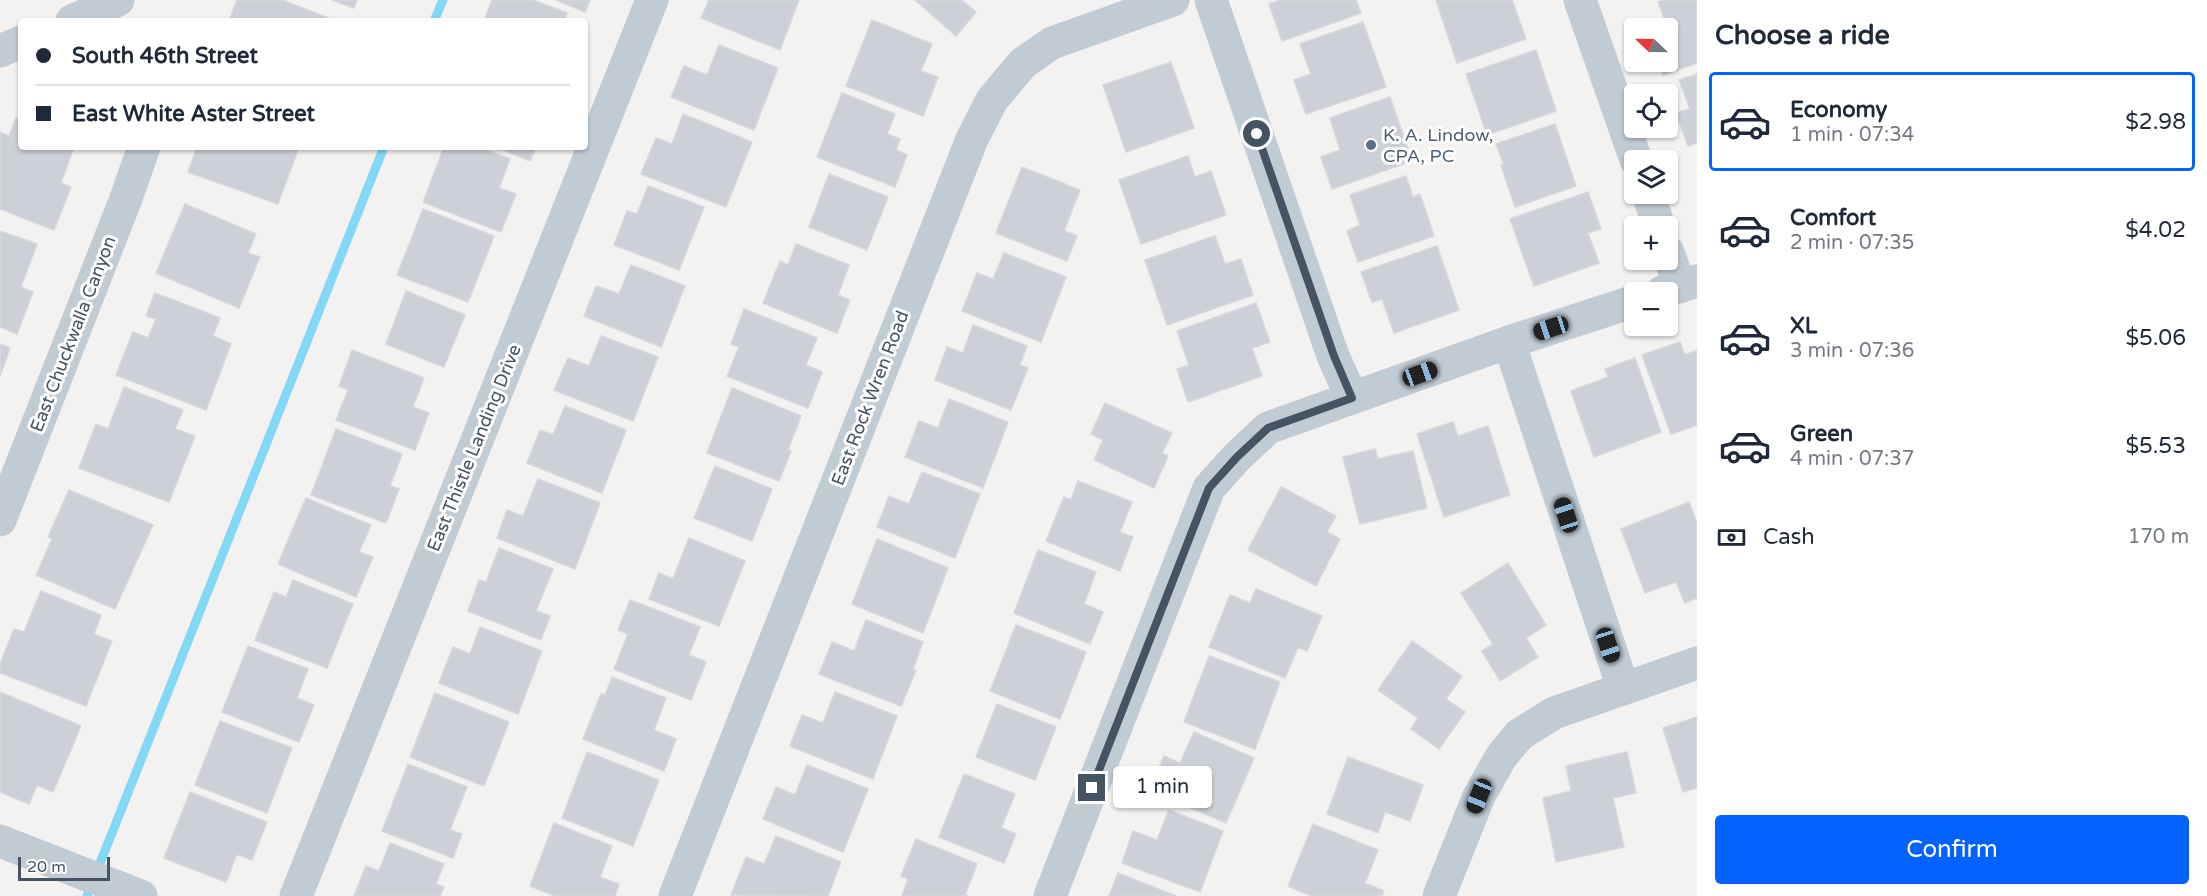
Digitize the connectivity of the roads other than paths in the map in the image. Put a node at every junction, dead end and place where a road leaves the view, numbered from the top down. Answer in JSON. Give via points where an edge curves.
{"nodes":[{"id":1,"x":652,"y":0,"type":"edge"},
{"id":2,"x":1173,"y":0,"type":"edge"},
{"id":3,"x":1211,"y":0,"type":"edge"},
{"id":4,"x":1580,"y":0,"type":"edge"},
{"id":5,"x":117,"y":8,"type":"edge"},
{"id":6,"x":82,"y":18,"type":"edge"},
{"id":7,"x":18,"y":43,"type":"edge"},
{"id":8,"x":0,"y":51,"type":"edge"},
{"id":9,"x":143,"y":150,"type":"edge"},
{"id":10,"x":1632,"y":150,"type":"edge"},
{"id":11,"x":1674,"y":270,"type":"edge"},
{"id":12,"x":1680,"y":287,"type":"edge"},
{"id":13,"x":1624,"y":305,"type":"edge"},
{"id":14,"x":1509,"y":342,"type":"junction"},
{"id":15,"x":1352,"y":398,"type":"junction"},
{"id":16,"x":0,"y":520,"type":"edge"},
{"id":17,"x":1697,"y":663,"type":"edge"},
{"id":18,"x":1623,"y":688,"type":"junction"},
{"id":19,"x":0,"y":841,"type":"edge"},
{"id":20,"x":129,"y":891,"type":"edge"},
{"id":21,"x":296,"y":896,"type":"edge"},
{"id":22,"x":675,"y":896,"type":"edge"},
{"id":23,"x":1050,"y":896,"type":"edge"},
{"id":24,"x":1440,"y":896,"type":"edge"}],
"edges":[{"from":1,"to":21,"type":"street","name":"East Thistle Landing Drive"},
{"from":2,"to":22,"type":"street","name":"East Rock Wren Road","via":[[1052,43],[1023,63],[992,100],[972,139]]},
{"from":3,"to":15,"type":"street"},
{"from":4,"to":10,"type":"street"},
{"from":5,"to":6,"type":"street"},
{"from":7,"to":8,"type":"street"},
{"from":9,"to":16,"type":"street","name":"East Chuckwalla Canyon"},
{"from":11,"to":12,"type":"street"},
{"from":13,"to":14,"type":"street"},
{"from":14,"to":15,"type":"street"},
{"from":14,"to":18,"type":"street"},
{"from":15,"to":23,"type":"street","via":[[1268,428],[1209,488]]},
{"from":17,"to":18,"type":"street"},
{"from":18,"to":24,"type":"street","via":[[1554,713],[1519,735],[1500,757],[1479,796]]},
{"from":19,"to":20,"type":"street"}]}
